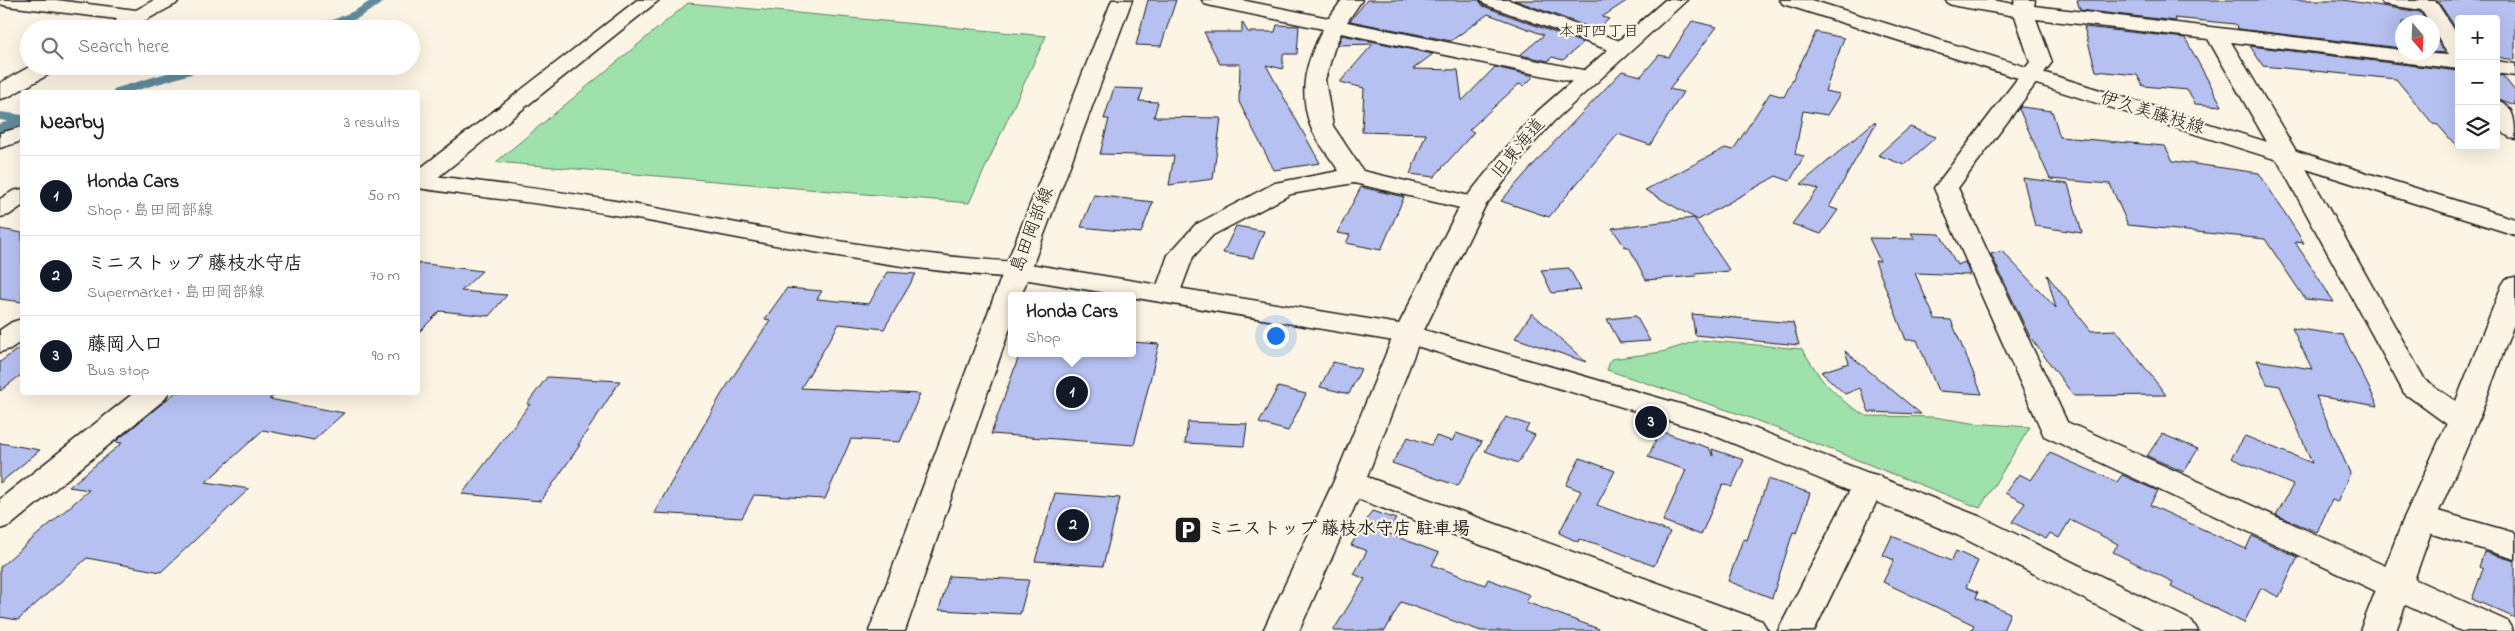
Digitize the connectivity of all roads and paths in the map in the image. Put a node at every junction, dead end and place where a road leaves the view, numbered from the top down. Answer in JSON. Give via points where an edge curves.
{"nodes":[{"id":1,"x":7,"y":0,"type":"edge"},
{"id":2,"x":169,"y":0,"type":"edge"},
{"id":3,"x":649,"y":0,"type":"edge"},
{"id":4,"x":1122,"y":0,"type":"edge"},
{"id":5,"x":1212,"y":0,"type":"edge"},
{"id":6,"x":1352,"y":0,"type":"edge"},
{"id":7,"x":1491,"y":0,"type":"edge"},
{"id":8,"x":1677,"y":0,"type":"edge"},
{"id":9,"x":1790,"y":0,"type":"edge"},
{"id":10,"x":1956,"y":0,"type":"edge"},
{"id":11,"x":2390,"y":0,"type":"edge"},
{"id":12,"x":2426,"y":2,"type":"edge"},
{"id":13,"x":2024,"y":6,"type":"edge"},
{"id":14,"x":139,"y":16,"type":"junction"},
{"id":15,"x":132,"y":20,"type":"edge"},
{"id":16,"x":1335,"y":24,"type":"junction"},
{"id":17,"x":2216,"y":35,"type":"junction"},
{"id":18,"x":1621,"y":48,"type":"junction"},
{"id":19,"x":2455,"y":48,"type":"edge"},
{"id":20,"x":2455,"y":63,"type":"edge"},
{"id":21,"x":2500,"y":68,"type":"edge"},
{"id":22,"x":2515,"y":70,"type":"edge"},
{"id":23,"x":31,"y":75,"type":"edge"},
{"id":24,"x":2029,"y":75,"type":"junction"},
{"id":25,"x":1588,"y":78,"type":"junction"},
{"id":26,"x":0,"y":92,"type":"edge"},
{"id":27,"x":2500,"y":111,"type":"edge"},
{"id":28,"x":2515,"y":132,"type":"edge"},
{"id":29,"x":20,"y":135,"type":"edge"},
{"id":30,"x":0,"y":140,"type":"edge"},
{"id":31,"x":2286,"y":156,"type":"junction"},
{"id":32,"x":1354,"y":176,"type":"junction"},
{"id":33,"x":420,"y":179,"type":"edge"},
{"id":34,"x":420,"y":181,"type":"edge"},
{"id":35,"x":20,"y":197,"type":"edge"},
{"id":36,"x":1473,"y":204,"type":"junction"},
{"id":37,"x":0,"y":210,"type":"edge"},
{"id":38,"x":2515,"y":227,"type":"edge"},
{"id":39,"x":1017,"y":270,"type":"junction"},
{"id":40,"x":2515,"y":285,"type":"edge"},
{"id":41,"x":1009,"y":292,"type":"edge"},
{"id":42,"x":1167,"y":294,"type":"junction"},
{"id":43,"x":1008,"y":295,"type":"edge"},
{"id":44,"x":20,"y":329,"type":"edge"},
{"id":45,"x":1408,"y":334,"type":"junction"},
{"id":46,"x":0,"y":343,"type":"edge"},
{"id":47,"x":151,"y":395,"type":"edge"},
{"id":48,"x":2464,"y":421,"type":"junction"},
{"id":49,"x":1349,"y":483,"type":"junction"},
{"id":50,"x":1869,"y":484,"type":"junction"},
{"id":51,"x":0,"y":516,"type":"edge"},
{"id":52,"x":2420,"y":518,"type":"junction"},
{"id":53,"x":2515,"y":546,"type":"edge"},
{"id":54,"x":2395,"y":585,"type":"junction"},
{"id":55,"x":887,"y":631,"type":"edge"},
{"id":56,"x":1282,"y":631,"type":"edge"},
{"id":57,"x":1750,"y":631,"type":"edge"},
{"id":58,"x":1796,"y":631,"type":"edge"},
{"id":59,"x":2180,"y":631,"type":"edge"},
{"id":60,"x":2378,"y":631,"type":"edge"},
{"id":61,"x":2495,"y":631,"type":"edge"}],
"edges":[{"from":1,"to":14,"type":"street"},
{"from":2,"to":14,"type":"street"},
{"from":3,"to":33,"type":"street"},
{"from":4,"to":39,"type":"street","name":"島田岡部線"},
{"from":5,"to":16,"type":"street"},
{"from":6,"to":16,"type":"street"},
{"from":7,"to":18,"type":"street"},
{"from":8,"to":18,"type":"street","name":"旧東海道"},
{"from":9,"to":24,"type":"street","name":"伊久美藤枝線"},
{"from":10,"to":13,"type":"street"},
{"from":11,"to":12,"type":"street"},
{"from":12,"to":19,"type":"street"},
{"from":13,"to":17,"type":"street"},
{"from":13,"to":24,"type":"street","via":[[2041,62]]},
{"from":14,"to":15,"type":"street"},
{"from":16,"to":25,"type":"street"},
{"from":16,"to":32,"type":"street","via":[[1314,80],[1322,126]]},
{"from":17,"to":20,"type":"street"},
{"from":17,"to":31,"type":"street"},
{"from":18,"to":25,"type":"street","name":"旧東海道"},
{"from":21,"to":22,"type":"street"},
{"from":23,"to":26,"type":"street"},
{"from":24,"to":31,"type":"street","name":"伊久美藤枝線"},
{"from":24,"to":54,"type":"street","via":[[1946,188],[2055,429]]},
{"from":25,"to":36,"type":"street","name":"旧東海道","via":[[1546,116]]},
{"from":27,"to":28,"type":"street"},
{"from":29,"to":30,"type":"street"},
{"from":31,"to":38,"type":"street","name":"伊久美藤枝線"},
{"from":31,"to":48,"type":"street","via":[[2414,386]]},
{"from":32,"to":36,"type":"street"},
{"from":32,"to":42,"type":"street","via":[[1284,188],[1204,230],[1181,255]]},
{"from":34,"to":39,"type":"street","via":[[608,207],[759,237],[958,268]]},
{"from":35,"to":37,"type":"street"},
{"from":36,"to":45,"type":"street","name":"旧東海道"},
{"from":39,"to":41,"type":"street","name":"島田岡部線"},
{"from":39,"to":42,"type":"street"},
{"from":40,"to":48,"type":"street"},
{"from":42,"to":45,"type":"street"},
{"from":43,"to":55,"type":"street","name":"島田岡部線"},
{"from":44,"to":46,"type":"street"},
{"from":45,"to":49,"type":"street","name":"旧東海道"},
{"from":45,"to":50,"type":"street","via":[[1714,424]]},
{"from":47,"to":51,"type":"street"},
{"from":48,"to":52,"type":"street"},
{"from":49,"to":56,"type":"street","name":"旧東海道"},
{"from":49,"to":57,"type":"street"},
{"from":50,"to":58,"type":"street"},
{"from":50,"to":59,"type":"street","via":[[1969,526]]},
{"from":52,"to":53,"type":"street"},
{"from":52,"to":54,"type":"street"},
{"from":54,"to":60,"type":"street"},
{"from":54,"to":61,"type":"street"}]}
